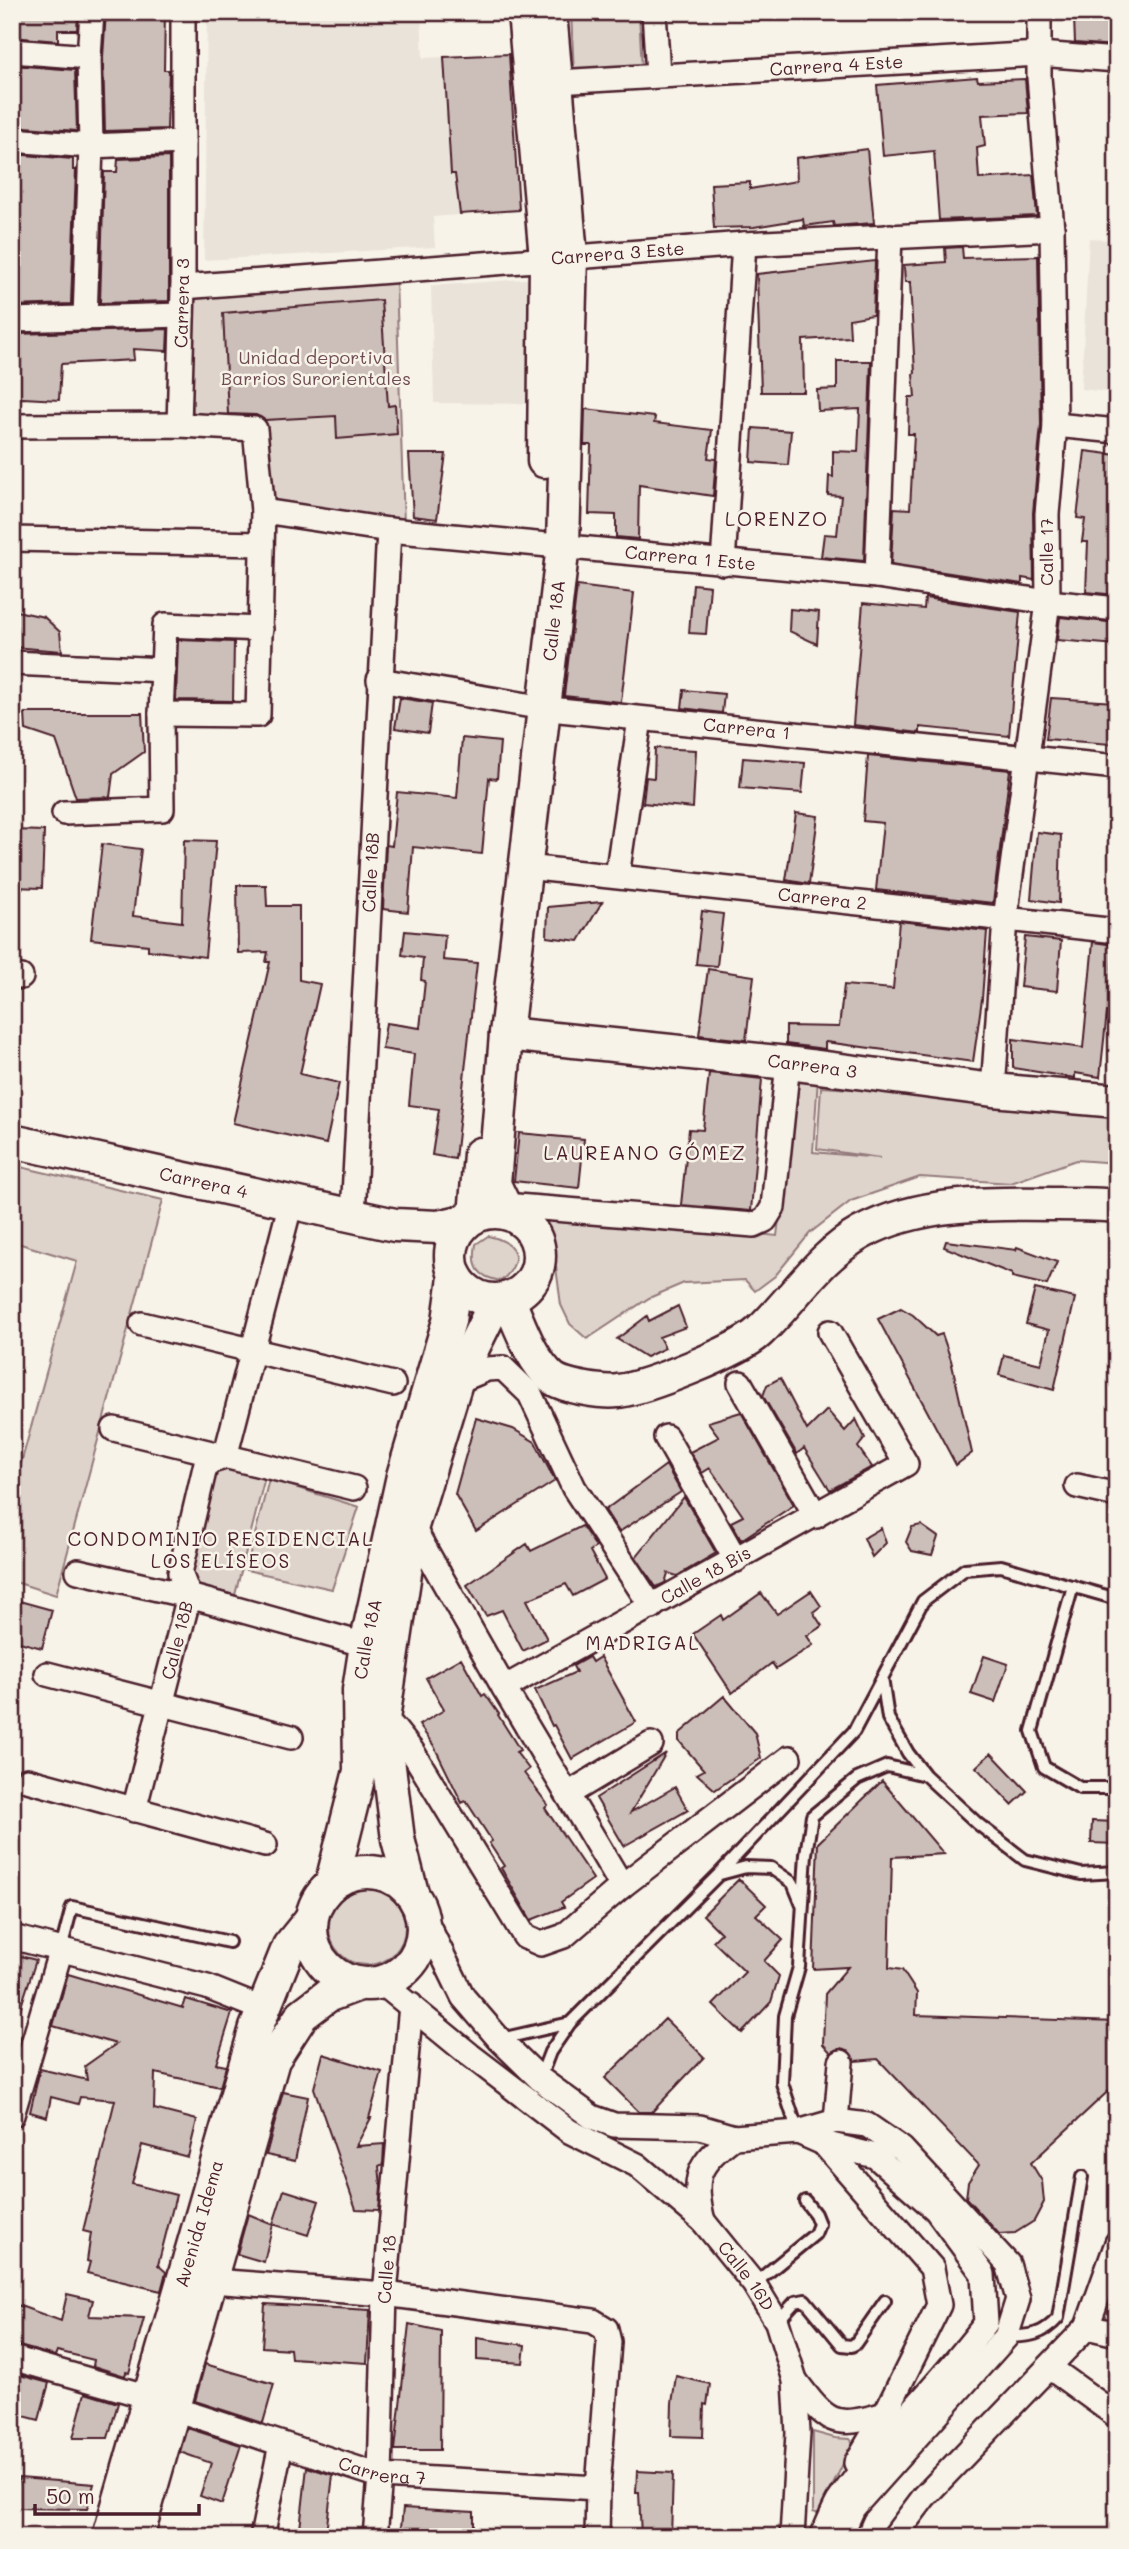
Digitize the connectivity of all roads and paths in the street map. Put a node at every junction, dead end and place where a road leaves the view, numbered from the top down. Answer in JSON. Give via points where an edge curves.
{"nodes":[{"id":1,"x":92,"y":12,"type":"edge"},
{"id":2,"x":183,"y":12,"type":"edge"},
{"id":3,"x":524,"y":12,"type":"edge"},
{"id":4,"x":550,"y":12,"type":"edge"},
{"id":5,"x":654,"y":12,"type":"edge"},
{"id":6,"x":1039,"y":12,"type":"edge"},
{"id":7,"x":12,"y":51,"type":"edge"},
{"id":8,"x":1039,"y":54,"type":"junction"},
{"id":9,"x":89,"y":57,"type":"junction"},
{"id":10,"x":1117,"y":60,"type":"edge"},
{"id":11,"x":658,"y":74,"type":"junction"},
{"id":12,"x":556,"y":82,"type":"junction"},
{"id":13,"x":12,"y":140,"type":"edge"},
{"id":14,"x":183,"y":142,"type":"junction"},
{"id":15,"x":91,"y":146,"type":"junction"},
{"id":16,"x":1052,"y":229,"type":"junction"},
{"id":17,"x":890,"y":236,"type":"junction"},
{"id":18,"x":744,"y":244,"type":"junction"},
{"id":19,"x":559,"y":257,"type":"junction"},
{"id":20,"x":183,"y":286,"type":"junction"},
{"id":21,"x":182,"y":315,"type":"junction"},
{"id":22,"x":85,"y":318,"type":"junction"},
{"id":23,"x":12,"y":320,"type":"edge"},
{"id":24,"x":179,"y":425,"type":"junction"},
{"id":25,"x":1055,"y":425,"type":"junction"},
{"id":26,"x":12,"y":426,"type":"edge"},
{"id":27,"x":1117,"y":431,"type":"edge"},
{"id":28,"x":263,"y":511,"type":"junction"},
{"id":29,"x":389,"y":530,"type":"junction"},
{"id":30,"x":12,"y":539,"type":"edge"},
{"id":31,"x":262,"y":544,"type":"junction"},
{"id":32,"x":553,"y":545,"type":"junction"},
{"id":33,"x":723,"y":563,"type":"junction"},
{"id":34,"x":877,"y":576,"type":"junction"},
{"id":35,"x":1048,"y":602,"type":"junction"},
{"id":36,"x":1117,"y":609,"type":"edge"},
{"id":37,"x":261,"y":629,"type":"junction"},
{"id":38,"x":12,"y":663,"type":"edge"},
{"id":39,"x":164,"y":670,"type":"junction"},
{"id":40,"x":379,"y":680,"type":"junction"},
{"id":41,"x":535,"y":707,"type":"junction"},
{"id":42,"x":161,"y":714,"type":"junction"},
{"id":43,"x":639,"y":719,"type":"junction"},
{"id":44,"x":1026,"y":758,"type":"junction"},
{"id":45,"x":1117,"y":766,"type":"edge"},
{"id":46,"x":64,"y":814,"type":"dead end"},
{"id":47,"x":526,"y":867,"type":"junction"},
{"id":48,"x":617,"y":876,"type":"junction"},
{"id":49,"x":1005,"y":919,"type":"junction"},
{"id":50,"x":1117,"y":931,"type":"edge"},
{"id":51,"x":506,"y":1034,"type":"junction"},
{"id":52,"x":788,"y":1063,"type":"junction"},
{"id":53,"x":993,"y":1090,"type":"junction"},
{"id":54,"x":1117,"y":1101,"type":"edge"},
{"id":55,"x":12,"y":1141,"type":"edge"},
{"id":56,"x":291,"y":1202,"type":"junction"},
{"id":57,"x":1117,"y":1206,"type":"edge"},
{"id":58,"x":511,"y":1211,"type":"junction"},
{"id":59,"x":353,"y":1215,"type":"junction"},
{"id":60,"x":472,"y":1218,"type":"junction"},
{"id":61,"x":396,"y":1225,"type":"junction"},
{"id":62,"x":453,"y":1269,"type":"junction"},
{"id":63,"x":502,"y":1300,"type":"junction"},
{"id":64,"x":142,"y":1324,"type":"dead end"},
{"id":65,"x":830,"y":1332,"type":"dead end"},
{"id":66,"x":252,"y":1351,"type":"junction"},
{"id":67,"x":456,"y":1382,"type":"junction"},
{"id":68,"x":740,"y":1383,"type":"dead end"},
{"id":69,"x":393,"y":1384,"type":"dead end"},
{"id":70,"x":114,"y":1429,"type":"dead end"},
{"id":71,"x":666,"y":1437,"type":"dead end"},
{"id":72,"x":225,"y":1457,"type":"junction"},
{"id":73,"x":1077,"y":1486,"type":"dead end"},
{"id":74,"x":354,"y":1488,"type":"dead end"},
{"id":75,"x":1117,"y":1495,"type":"edge"},
{"id":76,"x":816,"y":1516,"type":"junction"},
{"id":77,"x":412,"y":1526,"type":"junction"},
{"id":78,"x":736,"y":1560,"type":"junction"},
{"id":79,"x":78,"y":1571,"type":"dead end"},
{"id":80,"x":1073,"y":1586,"type":"junction"},
{"id":81,"x":189,"y":1595,"type":"junction"},
{"id":82,"x":1117,"y":1599,"type":"edge"},
{"id":83,"x":652,"y":1606,"type":"junction"},
{"id":84,"x":366,"y":1645,"type":"junction"},
{"id":85,"x":47,"y":1674,"type":"dead end"},
{"id":86,"x":882,"y":1678,"type":"junction"},
{"id":87,"x":504,"y":1688,"type":"junction"},
{"id":88,"x":162,"y":1703,"type":"junction"},
{"id":89,"x":383,"y":1718,"type":"junction"},
{"id":90,"x":290,"y":1737,"type":"dead end"},
{"id":91,"x":651,"y":1744,"type":"dead end"},
{"id":92,"x":789,"y":1758,"type":"dead end"},
{"id":93,"x":925,"y":1775,"type":"junction"},
{"id":94,"x":27,"y":1780,"type":"dead end"},
{"id":95,"x":1117,"y":1788,"type":"edge"},
{"id":96,"x":568,"y":1794,"type":"junction"},
{"id":97,"x":134,"y":1810,"type":"junction"},
{"id":98,"x":265,"y":1845,"type":"dead end"},
{"id":99,"x":1117,"y":1872,"type":"edge"},
{"id":100,"x":719,"y":1874,"type":"junction"},
{"id":101,"x":332,"y":1882,"type":"junction"},
{"id":102,"x":622,"y":1886,"type":"junction"},
{"id":103,"x":417,"y":1903,"type":"junction"},
{"id":104,"x":803,"y":1908,"type":"junction"},
{"id":105,"x":310,"y":1920,"type":"junction"},
{"id":106,"x":12,"y":1937,"type":"edge"},
{"id":107,"x":229,"y":1942,"type":"dead end"},
{"id":108,"x":61,"y":1949,"type":"junction"},
{"id":109,"x":370,"y":1983,"type":"junction"},
{"id":110,"x":411,"y":2005,"type":"junction"},
{"id":111,"x":262,"y":2008,"type":"junction"},
{"id":112,"x":570,"y":2023,"type":"junction"},
{"id":113,"x":500,"y":2039,"type":"junction"},
{"id":114,"x":841,"y":2062,"type":"dead end"},
{"id":115,"x":540,"y":2079,"type":"junction"},
{"id":116,"x":537,"y":2107,"type":"junction"},
{"id":117,"x":12,"y":2115,"type":"edge"},
{"id":118,"x":836,"y":2120,"type":"junction"},
{"id":119,"x":798,"y":2132,"type":"junction"},
{"id":120,"x":734,"y":2137,"type":"junction"},
{"id":121,"x":823,"y":2143,"type":"junction"},
{"id":122,"x":1082,"y":2176,"type":"dead end"},
{"id":123,"x":804,"y":2201,"type":"dead end"},
{"id":124,"x":703,"y":2221,"type":"junction"},
{"id":125,"x":1117,"y":2243,"type":"edge"},
{"id":126,"x":212,"y":2281,"type":"junction"},
{"id":127,"x":754,"y":2284,"type":"junction"},
{"id":128,"x":385,"y":2294,"type":"junction"},
{"id":129,"x":885,"y":2301,"type":"dead end"},
{"id":130,"x":778,"y":2322,"type":"junction"},
{"id":131,"x":1087,"y":2327,"type":"junction"},
{"id":132,"x":1117,"y":2334,"type":"edge"},
{"id":133,"x":1006,"y":2337,"type":"junction"},
{"id":134,"x":12,"y":2358,"type":"edge"},
{"id":135,"x":1049,"y":2367,"type":"junction"},
{"id":136,"x":795,"y":2380,"type":"junction"},
{"id":137,"x":162,"y":2403,"type":"junction"},
{"id":138,"x":886,"y":2414,"type":"junction"},
{"id":139,"x":1117,"y":2416,"type":"edge"},
{"id":140,"x":281,"y":2444,"type":"junction"},
{"id":141,"x":380,"y":2476,"type":"junction"},
{"id":142,"x":598,"y":2488,"type":"junction"},
{"id":143,"x":837,"y":2504,"type":"junction"},
{"id":144,"x":109,"y":2537,"type":"edge"},
{"id":145,"x":137,"y":2537,"type":"edge"},
{"id":146,"x":262,"y":2537,"type":"edge"},
{"id":147,"x":375,"y":2537,"type":"edge"},
{"id":148,"x":597,"y":2537,"type":"edge"},
{"id":149,"x":792,"y":2537,"type":"edge"},
{"id":150,"x":822,"y":2537,"type":"edge"},
{"id":151,"x":840,"y":2537,"type":"edge"},
{"id":152,"x":894,"y":2537,"type":"edge"}],
"edges":[{"from":1,"to":9,"type":"street"},
{"from":2,"to":14,"type":"street","name":"Carrera 3"},
{"from":3,"to":19,"type":"main road","name":"Calle 18A"},
{"from":4,"to":12,"type":"main road","name":"Calle 18A"},
{"from":5,"to":11,"type":"street"},
{"from":6,"to":8,"type":"street","name":"Calle 17"},
{"from":7,"to":9,"type":"street"},
{"from":8,"to":10,"type":"street","name":"Carrera 4 Este"},
{"from":8,"to":11,"type":"street","name":"Carrera 4 Este"},
{"from":8,"to":16,"type":"street","name":"Calle 17"},
{"from":9,"to":15,"type":"street"},
{"from":11,"to":12,"type":"street","name":"Carrera 4 Este"},
{"from":12,"to":19,"type":"main road","name":"Calle 18A"},
{"from":13,"to":15,"type":"street"},
{"from":14,"to":15,"type":"street"},
{"from":14,"to":20,"type":"street","name":"Carrera 3"},
{"from":15,"to":22,"type":"street"},
{"from":16,"to":17,"type":"street","name":"Carrera 3 Este"},
{"from":16,"to":25,"type":"street","name":"Calle 17"},
{"from":17,"to":18,"type":"street","name":"Carrera 3 Este"},
{"from":17,"to":34,"type":"street"},
{"from":18,"to":19,"type":"street","name":"Carrera 3 Este"},
{"from":18,"to":33,"type":"street"},
{"from":19,"to":20,"type":"street","name":"Carrera 3 Este"},
{"from":19,"to":32,"type":"main road","name":"Calle 18A"},
{"from":20,"to":21,"type":"street","name":"Carrera 3"},
{"from":21,"to":22,"type":"street"},
{"from":21,"to":24,"type":"street","name":"Carrera 3"},
{"from":22,"to":23,"type":"street"},
{"from":24,"to":26,"type":"street"},
{"from":24,"to":28,"type":"street","via":[[255,429]]},
{"from":25,"to":27,"type":"street"},
{"from":25,"to":35,"type":"street","name":"Calle 17","via":[[1046,514]]},
{"from":28,"to":29,"type":"street","name":"Carrera 1 Este"},
{"from":28,"to":31,"type":"street"},
{"from":29,"to":32,"type":"street","name":"Carrera 1 Este"},
{"from":29,"to":40,"type":"street","name":"Calle 18B"},
{"from":30,"to":31,"type":"street"},
{"from":31,"to":37,"type":"street"},
{"from":32,"to":33,"type":"street","name":"Carrera 1 Este"},
{"from":32,"to":41,"type":"main road","name":"Calle 18A"},
{"from":33,"to":34,"type":"street","name":"Carrera 1 Este"},
{"from":34,"to":35,"type":"street","name":"Carrera 1 Este"},
{"from":35,"to":36,"type":"street","name":"Carrera 1 Este"},
{"from":35,"to":44,"type":"street","name":"Calle 17"},
{"from":37,"to":39,"type":"street","via":[[165,625]]},
{"from":37,"to":42,"type":"street","via":[[258,715]]},
{"from":38,"to":39,"type":"street"},
{"from":39,"to":42,"type":"street"},
{"from":40,"to":41,"type":"street","name":"Carrera 1"},
{"from":40,"to":59,"type":"street","name":"Calle 18B"},
{"from":41,"to":43,"type":"street","name":"Carrera 1"},
{"from":41,"to":47,"type":"main road","name":"Calle 18A"},
{"from":41,"to":60,"type":"main road","name":"Calle 18A"},
{"from":42,"to":46,"type":"street","via":[[162,809]]},
{"from":43,"to":44,"type":"street","name":"Carrera 1"},
{"from":43,"to":48,"type":"street"},
{"from":44,"to":45,"type":"street","name":"Carrera 1"},
{"from":44,"to":49,"type":"street","name":"Calle 17"},
{"from":47,"to":48,"type":"street","name":"Carrera 2"},
{"from":47,"to":51,"type":"main road","name":"Calle 18A"},
{"from":48,"to":49,"type":"street","name":"Carrera 2"},
{"from":49,"to":50,"type":"street","name":"Carrera 2"},
{"from":49,"to":53,"type":"street","name":"Calle 17"},
{"from":51,"to":52,"type":"main road","name":"Carrera 3"},
{"from":51,"to":58,"type":"main road","name":"Calle 18A","via":[[494,1184]]},
{"from":52,"to":53,"type":"main road","name":"Carrera 3"},
{"from":52,"to":58,"type":"street","via":[[773,1207],[765,1220],[754,1225]]},
{"from":53,"to":54,"type":"main road","name":"Carrera 3"},
{"from":55,"to":56,"type":"main road","name":"Carrera 4"},
{"from":56,"to":59,"type":"main road","name":"Carrera 4"},
{"from":56,"to":66,"type":"street"},
{"from":57,"to":63,"type":"main road","via":[[1020,1203],[932,1208],[890,1220],[833,1251],[757,1334],[707,1361],[619,1391],[598,1392],[553,1379]]},
{"from":58,"to":60,"type":"main road"},
{"from":58,"to":63,"type":"main road","via":[[530,1229],[539,1260],[524,1290]]},
{"from":59,"to":61,"type":"main road","name":"Carrera 4"},
{"from":60,"to":61,"type":"main road","name":"Carrera 4","via":[[438,1227]]},
{"from":60,"to":62,"type":"main road","via":[[457,1232],[451,1246]]},
{"from":61,"to":62,"type":"main road","name":"Carrera 4"},
{"from":62,"to":63,"type":"main road","via":[[466,1290],[480,1298]]},
{"from":62,"to":84,"type":"main road","name":"Calle 18A","via":[[449,1321],[403,1476]]},
{"from":63,"to":67,"type":"main road","name":"Calle 18A"},
{"from":64,"to":66,"type":"street"},
{"from":65,"to":76,"type":"street","name":"Calle 18 Bis","via":[[906,1464]]},
{"from":66,"to":69,"type":"street"},
{"from":66,"to":72,"type":"street"},
{"from":67,"to":77,"type":"main road","name":"Calle 18A"},
{"from":67,"to":83,"type":"street","via":[[487,1369],[503,1368],[530,1394],[573,1488]]},
{"from":68,"to":76,"type":"street"},
{"from":70,"to":72,"type":"street"},
{"from":71,"to":78,"type":"street"},
{"from":72,"to":74,"type":"street"},
{"from":72,"to":81,"type":"street","name":"Calle 18B","via":[[206,1463],[180,1573]]},
{"from":73,"to":75,"type":"street"},
{"from":76,"to":78,"type":"street","name":"Calle 18 Bis"},
{"from":77,"to":87,"type":"street"},
{"from":77,"to":89,"type":"main road","name":"Calle 18A"},
{"from":78,"to":83,"type":"street","name":"Calle 18 Bis"},
{"from":79,"to":81,"type":"street"},
{"from":80,"to":82,"type":"lane"},
{"from":80,"to":86,"type":"lane","via":[[1001,1566],[965,1569],[923,1601]]},
{"from":80,"to":95,"type":"lane","via":[[1032,1731],[1044,1767],[1080,1788]]},
{"from":81,"to":84,"type":"street"},
{"from":81,"to":88,"type":"street","name":"Calle 18B"},
{"from":83,"to":87,"type":"street","name":"Calle 18 Bis"},
{"from":84,"to":101,"type":"main road","name":"Calle 18A","via":[[359,1690],[360,1771]]},
{"from":85,"to":88,"type":"street"},
{"from":86,"to":93,"type":"lane","via":[[888,1718]]},
{"from":86,"to":100,"type":"lane","via":[[854,1731]]},
{"from":87,"to":96,"type":"street"},
{"from":88,"to":90,"type":"street"},
{"from":88,"to":97,"type":"street","name":"Calle 18B"},
{"from":89,"to":102,"type":"street","via":[[412,1751],[526,1937],[541,1944],[564,1936]]},
{"from":89,"to":103,"type":"main road","name":"Calle 18A","via":[[398,1839]]},
{"from":91,"to":96,"type":"street"},
{"from":92,"to":102,"type":"street"},
{"from":93,"to":99,"type":"lane","via":[[1025,1860],[1081,1874]]},
{"from":93,"to":104,"type":"lane","via":[[887,1766],[857,1779],[812,1816]]},
{"from":94,"to":97,"type":"street"},
{"from":96,"to":102,"type":"street"},
{"from":97,"to":98,"type":"street"},
{"from":100,"to":104,"type":"lane","via":[[771,1867],[793,1884]]},
{"from":100,"to":112,"type":"lane"},
{"from":101,"to":103,"type":"main road","via":[[352,1872],[374,1871],[395,1878]]},
{"from":101,"to":105,"type":"main road","via":[[317,1899]]},
{"from":103,"to":109,"type":"main road","via":[[423,1935],[416,1956],[402,1973]]},
{"from":103,"to":113,"type":"street","via":[[463,1997]]},
{"from":104,"to":119,"type":"lane","via":[[799,1967],[785,2016],[782,2083]]},
{"from":105,"to":109,"type":"main road","via":[[312,1942],[322,1962],[338,1977]]},
{"from":105,"to":111,"type":"main road","name":"Avenida Idema","via":[[289,1946]]},
{"from":106,"to":108,"type":"street"},
{"from":107,"to":108,"type":"lane","via":[[72,1907]]},
{"from":108,"to":111,"type":"street","via":[[208,1987]]},
{"from":108,"to":117,"type":"street"},
{"from":109,"to":110,"type":"street","name":"Calle 16D"},
{"from":109,"to":126,"type":"main road","name":"Avenida Idema","via":[[327,1996],[302,2015],[273,2060]]},
{"from":110,"to":116,"type":"street","name":"Calle 16D"},
{"from":110,"to":128,"type":"street","name":"Calle 18"},
{"from":111,"to":137,"type":"main road","name":"Avenida Idema"},
{"from":112,"to":113,"type":"lane"},
{"from":112,"to":115,"type":"lane"},
{"from":113,"to":115,"type":"street"},
{"from":114,"to":118,"type":"street"},
{"from":115,"to":116,"type":"lane"},
{"from":115,"to":120,"type":"street","via":[[592,2117],[614,2124],[700,2127]]},
{"from":116,"to":124,"type":"street","name":"Calle 16D","via":[[569,2131],[637,2165]]},
{"from":118,"to":119,"type":"street"},
{"from":118,"to":133,"type":"street","via":[[867,2125],[902,2149],[1009,2264],[1018,2299]]},
{"from":119,"to":120,"type":"street"},
{"from":119,"to":121,"type":"street"},
{"from":120,"to":124,"type":"street","via":[[707,2161],[696,2182]]},
{"from":121,"to":138,"type":"street","via":[[932,2268],[939,2305]]},
{"from":121,"to":143,"type":"street","via":[[875,2155],[936,2210],[983,2274],[986,2323]]},
{"from":122,"to":133,"type":"lane","via":[[1058,2318],[1037,2335]]},
{"from":123,"to":127,"type":"lane","via":[[819,2224],[815,2234]]},
{"from":124,"to":127,"type":"street","name":"Calle 16D"},
{"from":125,"to":131,"type":"street"},
{"from":126,"to":128,"type":"street"},
{"from":126,"to":137,"type":"main road","name":"Avenida Idema"},
{"from":127,"to":130,"type":"street","name":"Calle 16D"},
{"from":128,"to":141,"type":"street","name":"Calle 18"},
{"from":128,"to":142,"type":"street","via":[[593,2321],[606,2329],[609,2342]]},
{"from":129,"to":130,"type":"lane","via":[[851,2346],[842,2344],[805,2300],[795,2302]]},
{"from":130,"to":136,"type":"street","name":"Calle 16D"},
{"from":131,"to":132,"type":"street"},
{"from":131,"to":135,"type":"street"},
{"from":133,"to":151,"type":"street","via":[[853,2508]]},
{"from":134,"to":137,"type":"street","name":"Carrera 7"},
{"from":135,"to":139,"type":"street"},
{"from":135,"to":152,"type":"street","via":[[924,2497]]},
{"from":136,"to":138,"type":"street","via":[[814,2406],[834,2421]]},
{"from":136,"to":149,"type":"street","name":"Calle 16D","via":[[798,2433]]},
{"from":137,"to":140,"type":"street","name":"Carrera 7"},
{"from":137,"to":144,"type":"main road","name":"Avenida Idema"},
{"from":137,"to":145,"type":"main road","name":"Avenida Idema"},
{"from":138,"to":143,"type":"street","via":[[860,2452]]},
{"from":140,"to":141,"type":"street","name":"Carrera 7"},
{"from":140,"to":146,"type":"street"},
{"from":141,"to":142,"type":"street","name":"Carrera 7"},
{"from":141,"to":147,"type":"street","name":"Calle 18"},
{"from":142,"to":148,"type":"street"},
{"from":143,"to":150,"type":"street"}]}
